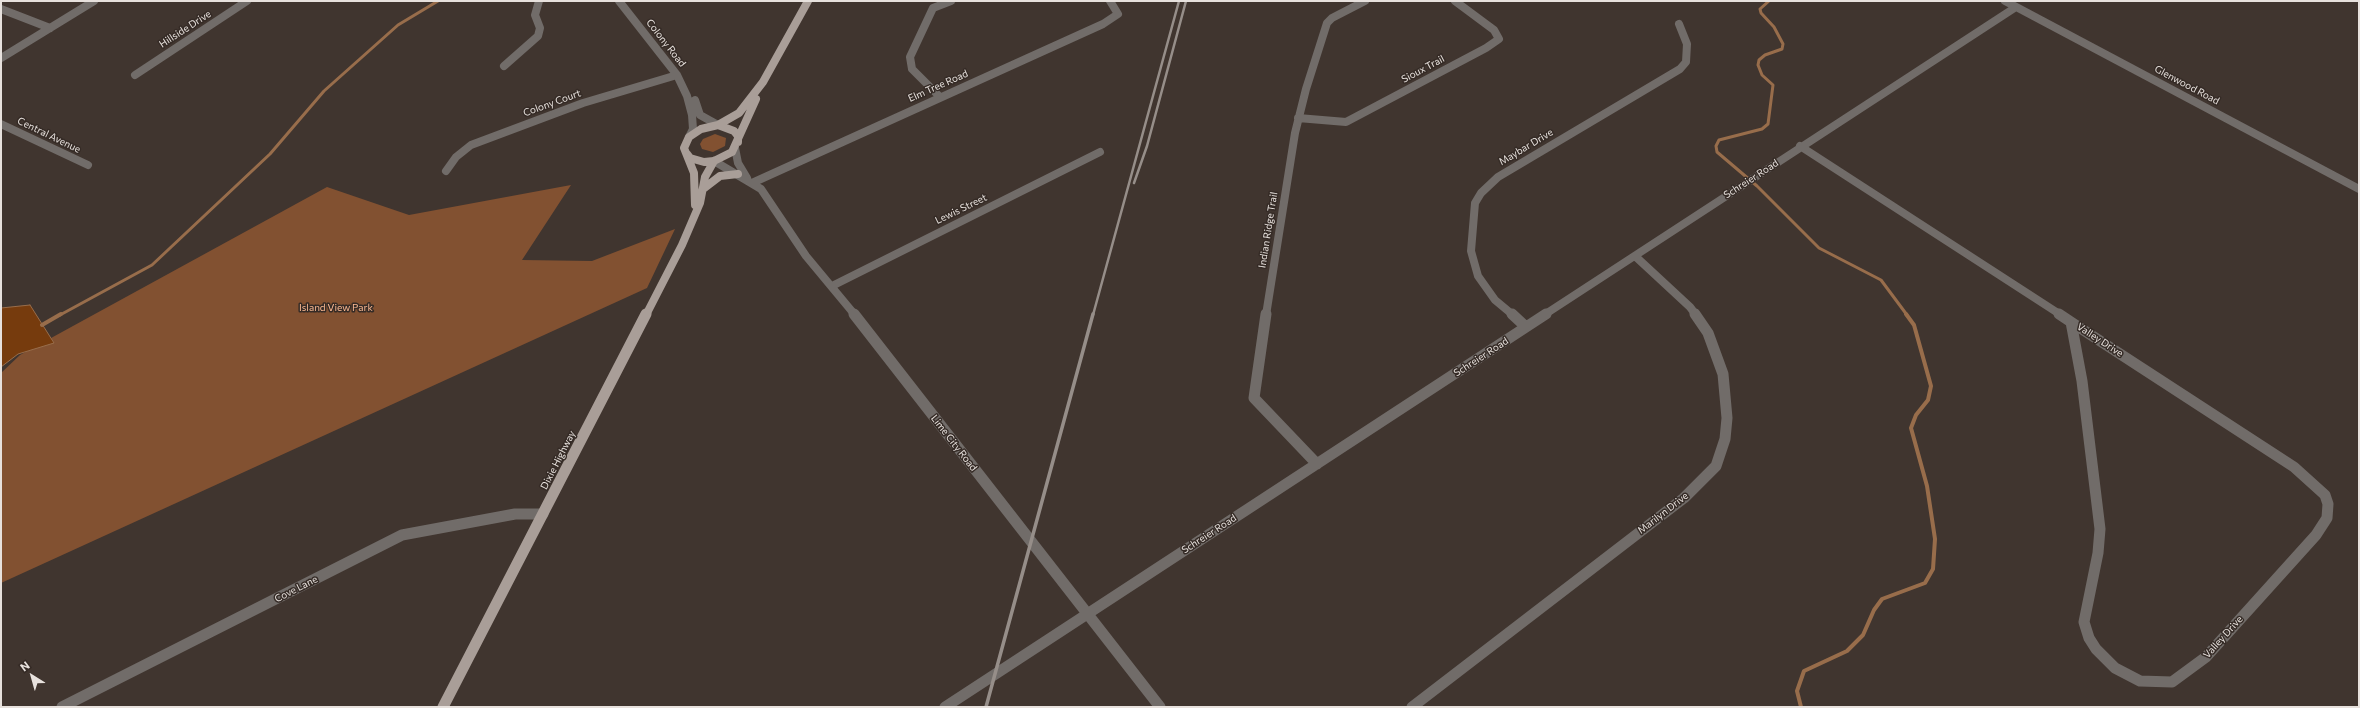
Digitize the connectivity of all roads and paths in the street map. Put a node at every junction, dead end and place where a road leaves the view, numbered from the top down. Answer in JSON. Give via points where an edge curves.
{"nodes":[{"id":1,"x":94,"y":1,"type":"edge"},
{"id":2,"x":247,"y":1,"type":"edge"},
{"id":3,"x":539,"y":1,"type":"edge"},
{"id":4,"x":619,"y":1,"type":"edge"},
{"id":5,"x":808,"y":1,"type":"edge"},
{"id":6,"x":951,"y":1,"type":"edge"},
{"id":7,"x":1110,"y":1,"type":"edge"},
{"id":8,"x":1365,"y":1,"type":"edge"},
{"id":9,"x":1455,"y":1,"type":"edge"},
{"id":10,"x":2005,"y":1,"type":"edge"},
{"id":11,"x":934,"y":4,"type":"edge"},
{"id":12,"x":2016,"y":6,"type":"junction"},
{"id":13,"x":1,"y":9,"type":"edge"},
{"id":14,"x":1679,"y":24,"type":"dead end"},
{"id":15,"x":50,"y":28,"type":"junction"},
{"id":16,"x":1,"y":58,"type":"edge"},
{"id":17,"x":504,"y":66,"type":"dead end"},
{"id":18,"x":135,"y":75,"type":"dead end"},
{"id":19,"x":678,"y":78,"type":"junction"},
{"id":20,"x":763,"y":82,"type":"junction"},
{"id":21,"x":940,"y":97,"type":"junction"},
{"id":22,"x":1298,"y":118,"type":"junction"},
{"id":23,"x":1,"y":124,"type":"edge"},
{"id":24,"x":718,"y":125,"type":"junction"},
{"id":25,"x":689,"y":137,"type":"junction"},
{"id":26,"x":737,"y":145,"type":"junction"},
{"id":27,"x":1800,"y":146,"type":"junction"},
{"id":28,"x":1100,"y":152,"type":"dead end"},
{"id":29,"x":686,"y":153,"type":"junction"},
{"id":30,"x":714,"y":161,"type":"junction"},
{"id":31,"x":88,"y":166,"type":"dead end"},
{"id":32,"x":446,"y":171,"type":"dead end"},
{"id":33,"x":738,"y":174,"type":"junction"},
{"id":34,"x":750,"y":182,"type":"junction"},
{"id":35,"x":703,"y":189,"type":"junction"},
{"id":36,"x":2359,"y":189,"type":"edge"},
{"id":37,"x":691,"y":223,"type":"junction"},
{"id":38,"x":1635,"y":256,"type":"junction"},
{"id":39,"x":832,"y":286,"type":"junction"},
{"id":40,"x":2072,"y":322,"type":"junction"},
{"id":41,"x":1526,"y":327,"type":"junction"},
{"id":42,"x":1316,"y":464,"type":"junction"},
{"id":43,"x":543,"y":514,"type":"junction"},
{"id":44,"x":1088,"y":614,"type":"junction"},
{"id":45,"x":62,"y":707,"type":"edge"},
{"id":46,"x":443,"y":707,"type":"edge"},
{"id":47,"x":945,"y":707,"type":"edge"},
{"id":48,"x":1160,"y":707,"type":"edge"},
{"id":49,"x":1412,"y":707,"type":"edge"}],
"edges":[{"from":1,"to":15,"type":"street"},
{"from":2,"to":18,"type":"street","name":"Hillside Drive"},
{"from":3,"to":17,"type":"street","via":[[535,15],[540,28],[538,36]]},
{"from":4,"to":19,"type":"street","name":"Colony Road"},
{"from":5,"to":20,"type":"main road"},
{"from":6,"to":11,"type":"street"},
{"from":7,"to":21,"type":"street","name":"Elm Tree Road","via":[[1118,14],[1114,19]]},
{"from":8,"to":22,"type":"street","name":"Indian Ridge Trail","via":[[1332,18],[1328,23]]},
{"from":9,"to":22,"type":"street","name":"Sioux Trail","via":[[1494,30],[1499,38],[1486,48],[1346,122]]},
{"from":10,"to":12,"type":"street","name":"Glenwood Road"},
{"from":11,"to":21,"type":"street","via":[[910,58],[910,64],[919,77]]},
{"from":12,"to":27,"type":"street","name":"Schreier Road"},
{"from":12,"to":36,"type":"street","name":"Glenwood Road"},
{"from":13,"to":15,"type":"street"},
{"from":14,"to":41,"type":"street","name":"Maybar Drive","via":[[1687,44],[1686,62],[1680,69],[1509,170],[1488,185],[1475,203],[1471,226],[1471,251],[1478,276],[1495,300]]},
{"from":15,"to":16,"type":"street"},
{"from":19,"to":24,"type":"street","name":"Colony Road","via":[[693,96],[700,115]]},
{"from":19,"to":25,"type":"street","name":"Colony Road","via":[[687,96],[692,115],[694,129]]},
{"from":19,"to":32,"type":"street","name":"Colony Court","via":[[583,103],[502,132],[466,149],[456,157]]},
{"from":20,"to":24,"type":"main road","via":[[739,113]]},
{"from":20,"to":26,"type":"main road"},
{"from":21,"to":34,"type":"street","name":"Elm Tree Road"},
{"from":22,"to":42,"type":"street","name":"Indian Ridge Trail","via":[[1254,398]]},
{"from":23,"to":31,"type":"street","name":"Central Avenue"},
{"from":24,"to":25,"type":"main road","via":[[701,129]]},
{"from":24,"to":26,"type":"main road","via":[[734,131]]},
{"from":25,"to":29,"type":"main road","via":[[685,143]]},
{"from":26,"to":30,"type":"main road","via":[[725,156]]},
{"from":26,"to":34,"type":"street","name":"Lime City Road","via":[[738,163]]},
{"from":27,"to":38,"type":"street","name":"Schreier Road"},
{"from":27,"to":40,"type":"street","name":"Valley Drive"},
{"from":28,"to":39,"type":"street","name":"Lewis Street"},
{"from":29,"to":30,"type":"main road","via":[[696,160]]},
{"from":29,"to":37,"type":"main road","name":"Dixie Highway","via":[[692,164],[695,189],[696,204]]},
{"from":30,"to":33,"type":"street","name":"Lime City Road"},
{"from":30,"to":35,"type":"main road","name":"Dixie Highway","via":[[705,177]]},
{"from":33,"to":34,"type":"street","name":"Lime City Road"},
{"from":33,"to":35,"type":"main road","via":[[720,176],[710,181]]},
{"from":34,"to":39,"type":"street","name":"Lime City Road","via":[[761,189],[796,243]]},
{"from":35,"to":37,"type":"main road","name":"Dixie Highway"},
{"from":37,"to":43,"type":"main road","name":"Dixie Highway"},
{"from":38,"to":41,"type":"street","name":"Schreier Road"},
{"from":38,"to":49,"type":"street","name":"Marilyn Drive","via":[[1690,307],[1708,333],[1717,353],[1723,374],[1727,418],[1725,440],[1716,466],[1684,498]]},
{"from":39,"to":44,"type":"street","name":"Lime City Road"},
{"from":40,"to":40,"type":"street","name":"Valley Drive","via":[[2082,381],[2100,529],[2098,553],[2084,622],[2096,649],[2115,668],[2140,681],[2172,682],[2206,657],[2316,536],[2327,518],[2328,504],[2325,495],[2294,467]]},
{"from":41,"to":42,"type":"street","name":"Schreier Road"},
{"from":42,"to":44,"type":"street","name":"Schreier Road"},
{"from":43,"to":45,"type":"street","name":"Cove Lane","via":[[515,514],[402,535]]},
{"from":43,"to":46,"type":"main road","name":"Dixie Highway"},
{"from":44,"to":47,"type":"street","name":"Schreier Road"},
{"from":44,"to":48,"type":"street","name":"Lime City Road"}]}
